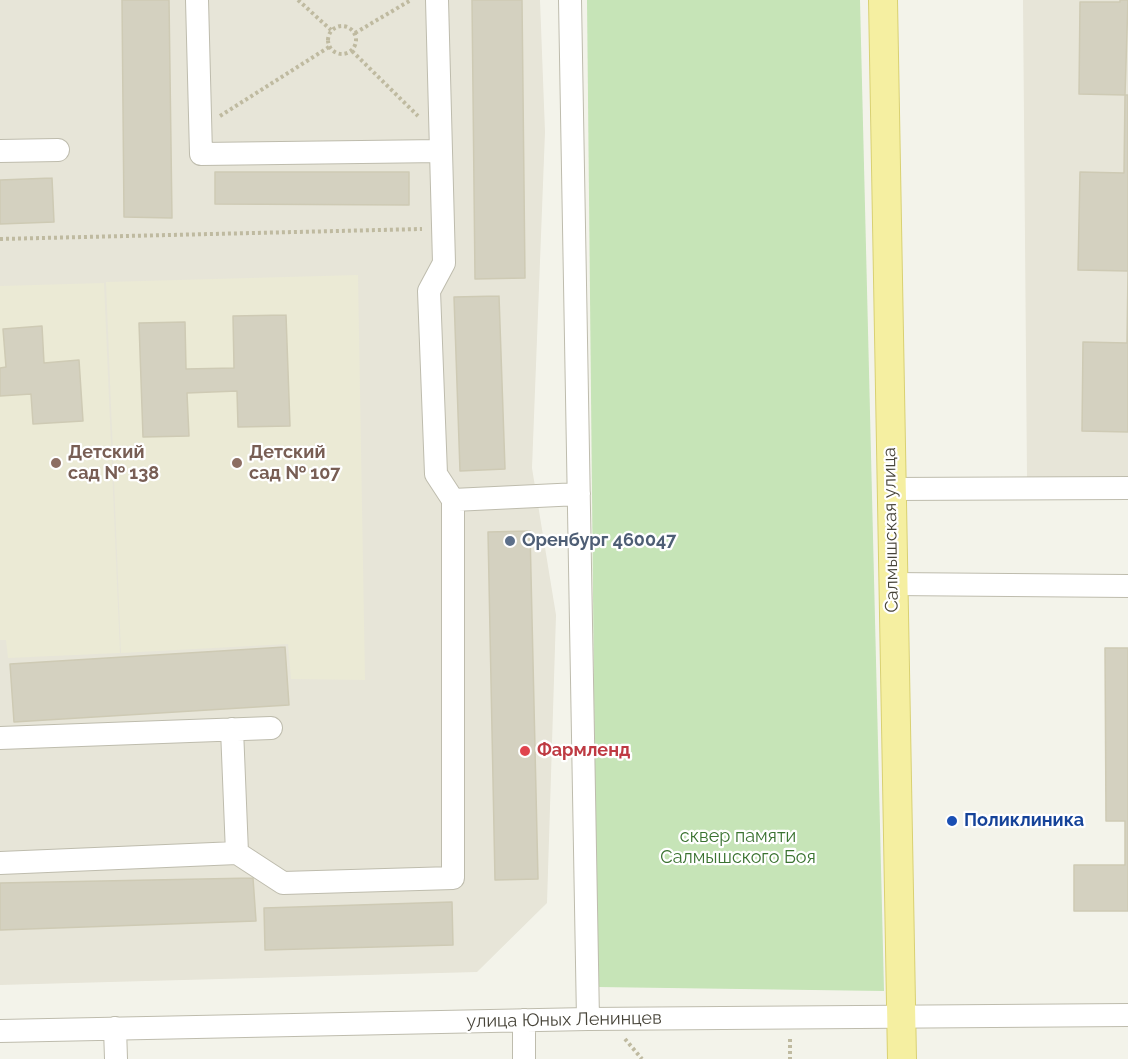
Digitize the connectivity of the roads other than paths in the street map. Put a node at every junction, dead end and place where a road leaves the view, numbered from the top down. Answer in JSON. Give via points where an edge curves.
{"nodes":[{"id":1,"x":197,"y":0,"type":"edge"},
{"id":2,"x":437,"y":0,"type":"edge"},
{"id":3,"x":570,"y":0,"type":"edge"},
{"id":4,"x":883,"y":0,"type":"edge"},
{"id":5,"x":440,"y":145,"type":"junction"},
{"id":6,"x":58,"y":150,"type":"dead end"},
{"id":7,"x":0,"y":151,"type":"edge"},
{"id":8,"x":1128,"y":488,"type":"edge"},
{"id":9,"x":890,"y":489,"type":"junction"},
{"id":10,"x":579,"y":494,"type":"junction"},
{"id":11,"x":453,"y":500,"type":"junction"},
{"id":12,"x":892,"y":584,"type":"junction"},
{"id":13,"x":1128,"y":586,"type":"edge"},
{"id":14,"x":271,"y":728,"type":"dead end"},
{"id":15,"x":232,"y":729,"type":"junction"},
{"id":16,"x":0,"y":738,"type":"edge"},
{"id":17,"x":237,"y":853,"type":"junction"},
{"id":18,"x":0,"y":863,"type":"edge"},
{"id":19,"x":1128,"y":1015,"type":"edge"},
{"id":20,"x":901,"y":1018,"type":"junction"},
{"id":21,"x":588,"y":1019,"type":"junction"},
{"id":22,"x":524,"y":1020,"type":"junction"},
{"id":23,"x":115,"y":1028,"type":"junction"},
{"id":24,"x":0,"y":1030,"type":"edge"},
{"id":25,"x":116,"y":1059,"type":"edge"},
{"id":26,"x":524,"y":1059,"type":"edge"},
{"id":27,"x":902,"y":1059,"type":"edge"}],
"edges":[{"from":1,"to":5,"type":"street","via":[[201,154]]},
{"from":2,"to":5,"type":"street"},
{"from":3,"to":10,"type":"street"},
{"from":4,"to":9,"type":"main road","name":"Салмышская улица"},
{"from":5,"to":11,"type":"street","via":[[444,263],[429,291],[436,474]]},
{"from":6,"to":7,"type":"street"},
{"from":8,"to":9,"type":"street"},
{"from":9,"to":12,"type":"main road","name":"Салмышская улица"},
{"from":10,"to":11,"type":"street"},
{"from":10,"to":21,"type":"street"},
{"from":11,"to":17,"type":"street","via":[[453,878],[284,884]]},
{"from":12,"to":13,"type":"street"},
{"from":12,"to":20,"type":"main road","name":"Салмышская улица"},
{"from":14,"to":15,"type":"street"},
{"from":15,"to":16,"type":"street"},
{"from":15,"to":17,"type":"street"},
{"from":17,"to":18,"type":"street"},
{"from":19,"to":20,"type":"street","name":"улица Юных Ленинцев"},
{"from":20,"to":21,"type":"street","name":"улица Юных Ленинцев"},
{"from":20,"to":27,"type":"main road","name":"Салмышская улица"},
{"from":21,"to":22,"type":"street","name":"улица Юных Ленинцев"},
{"from":22,"to":23,"type":"street","name":"улица Юных Ленинцев"},
{"from":22,"to":26,"type":"street"},
{"from":23,"to":24,"type":"street","name":"улица Юных Ленинцев"},
{"from":23,"to":25,"type":"street"}]}
